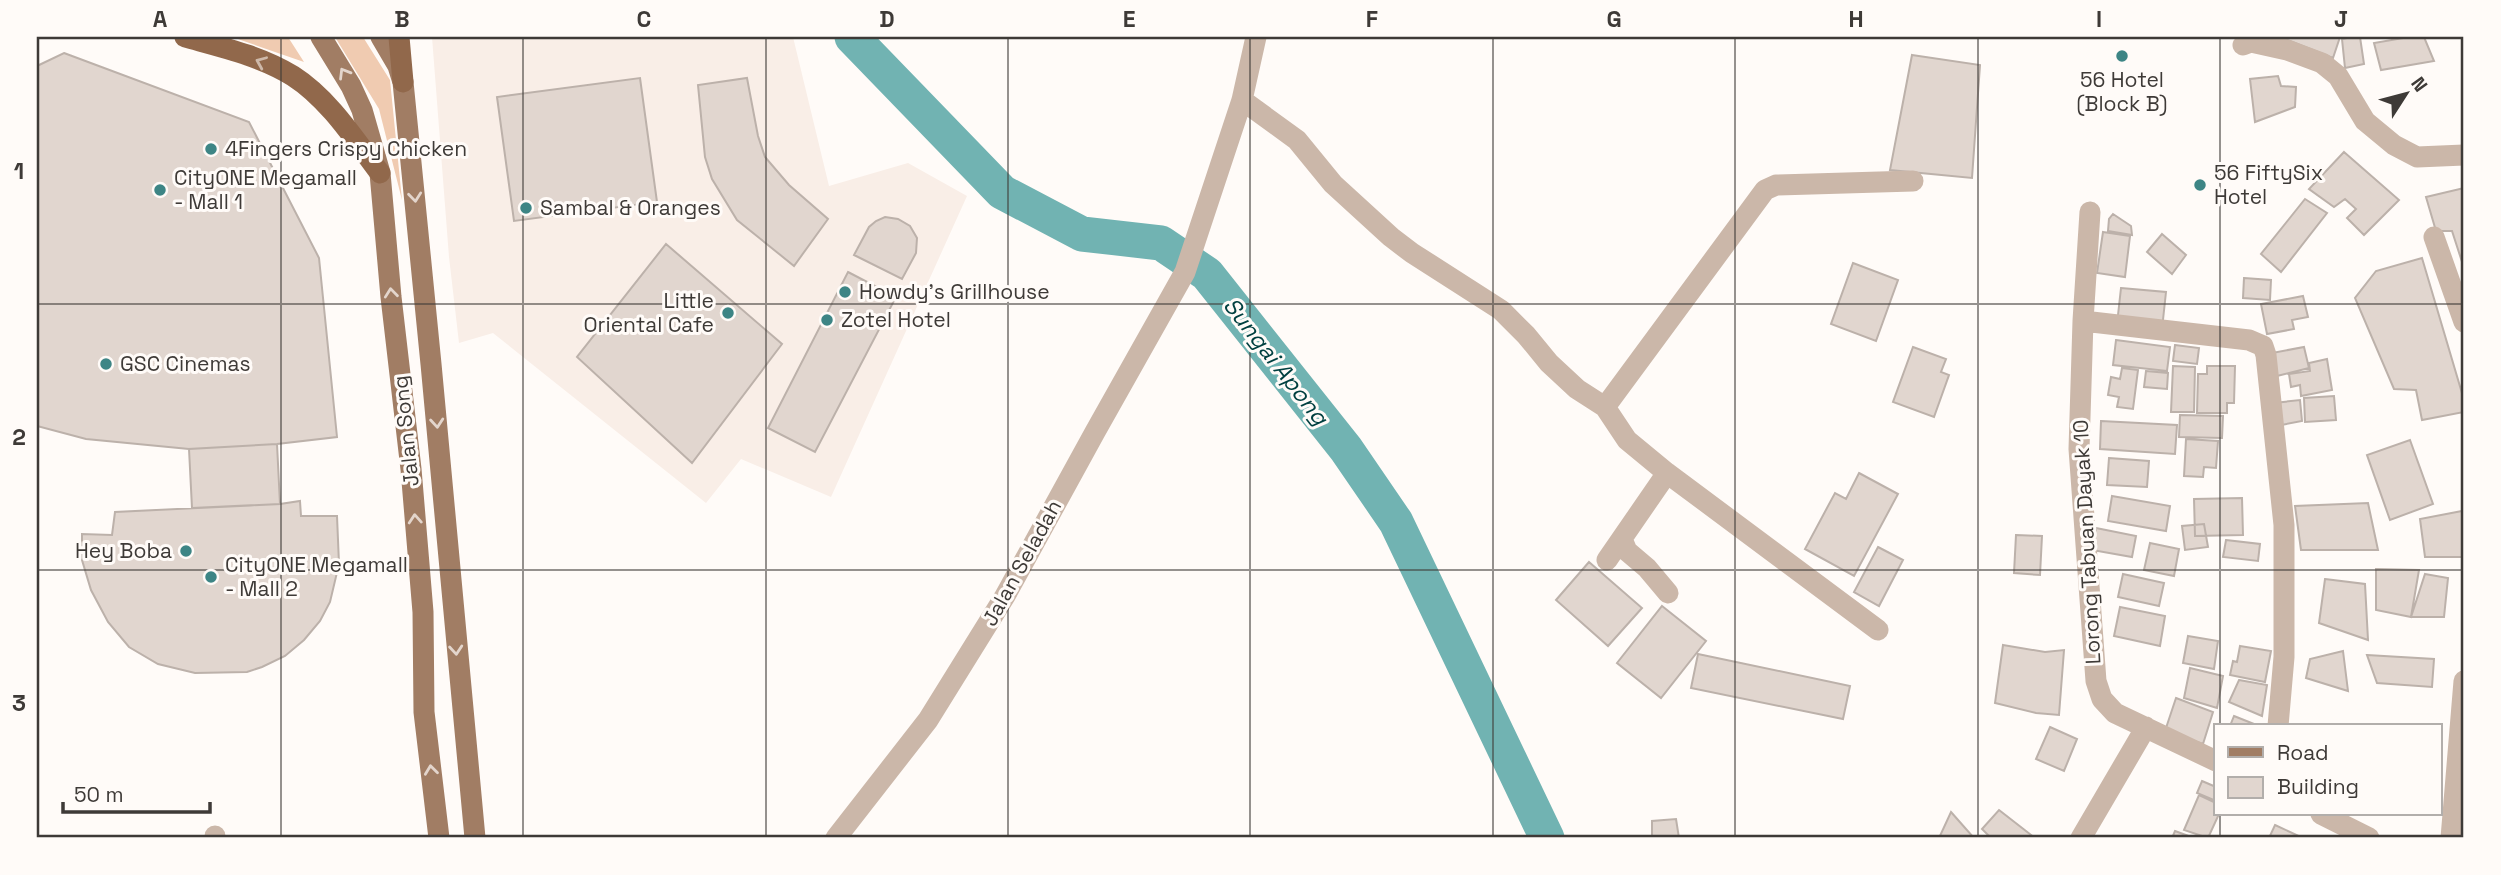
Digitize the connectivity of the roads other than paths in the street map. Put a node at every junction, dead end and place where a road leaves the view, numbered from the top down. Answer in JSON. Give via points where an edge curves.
{"nodes":[{"id":1,"x":186,"y":37,"type":"edge"},
{"id":2,"x":321,"y":37,"type":"edge"},
{"id":3,"x":381,"y":37,"type":"edge"},
{"id":4,"x":399,"y":37,"type":"edge"},
{"id":5,"x":1256,"y":37,"type":"edge"},
{"id":6,"x":2242,"y":45,"type":"dead end"},
{"id":7,"x":403,"y":82,"type":"junction"},
{"id":8,"x":1242,"y":100,"type":"junction"},
{"id":9,"x":2464,"y":155,"type":"edge"},
{"id":10,"x":380,"y":173,"type":"junction"},
{"id":11,"x":1913,"y":181,"type":"dead end"},
{"id":12,"x":2090,"y":212,"type":"dead end"},
{"id":13,"x":2434,"y":237,"type":"dead end"},
{"id":14,"x":2082,"y":321,"type":"junction"},
{"id":15,"x":2464,"y":322,"type":"edge"},
{"id":16,"x":1605,"y":407,"type":"junction"},
{"id":17,"x":1667,"y":473,"type":"junction"},
{"id":18,"x":1622,"y":539,"type":"junction"},
{"id":19,"x":1607,"y":559,"type":"dead end"},
{"id":20,"x":1668,"y":593,"type":"dead end"},
{"id":21,"x":1878,"y":630,"type":"dead end"},
{"id":22,"x":2464,"y":681,"type":"edge"},
{"id":23,"x":2278,"y":724,"type":"edge"},
{"id":24,"x":2146,"y":727,"type":"junction"},
{"id":25,"x":2214,"y":760,"type":"edge"},
{"id":26,"x":2325,"y":816,"type":"edge"},
{"id":27,"x":439,"y":838,"type":"edge"},
{"id":28,"x":475,"y":838,"type":"edge"},
{"id":29,"x":836,"y":838,"type":"edge"},
{"id":30,"x":2081,"y":838,"type":"edge"},
{"id":31,"x":2369,"y":838,"type":"edge"},
{"id":32,"x":2451,"y":838,"type":"edge"}],
"edges":[{"from":10,"to":1,"type":"highway","one_way":true,"via":[[332,113],[293,77],[232,50]]},
{"from":10,"to":2,"type":"main road","name":"Jalan Song","one_way":true,"via":[[352,86]]},
{"from":3,"to":7,"type":"main road","name":"Jalan Song"},
{"from":4,"to":7,"type":"highway"},
{"from":5,"to":8,"type":"street","name":"Jalan Seladah"},
{"from":6,"to":9,"type":"street","via":[[2251,42],[2287,50],[2322,63],[2338,76],[2371,127],[2417,157]]},
{"from":7,"to":28,"type":"main road","name":"Jalan Song","one_way":true},
{"from":8,"to":16,"type":"street","via":[[1297,140],[1333,184],[1391,237],[1500,310],[1577,389]]},
{"from":8,"to":29,"type":"street","name":"Jalan Seladah","via":[[1189,263],[1005,596],[928,720]]},
{"from":27,"to":10,"type":"main road","name":"Jalan Song","one_way":true,"via":[[424,712],[423,612],[411,469]]},
{"from":11,"to":16,"type":"street","via":[[1776,185],[1765,190]]},
{"from":12,"to":14,"type":"street","name":"Lorong Tabuan Dayak 10"},
{"from":13,"to":15,"type":"street"},
{"from":14,"to":23,"type":"street","via":[[2249,340],[2263,346],[2284,525],[2284,657]]},
{"from":14,"to":24,"type":"street","name":"Lorong Tabuan Dayak 10","via":[[2079,449],[2096,681],[2102,699],[2115,713]]},
{"from":16,"to":17,"type":"street","via":[[1627,440]]},
{"from":17,"to":18,"type":"street"},
{"from":17,"to":21,"type":"street"},
{"from":18,"to":19,"type":"street"},
{"from":18,"to":20,"type":"street","via":[[1627,551]]},
{"from":22,"to":32,"type":"street"},
{"from":24,"to":25,"type":"street","name":"Lorong Tabuan Dayak 10"},
{"from":24,"to":30,"type":"street"},
{"from":26,"to":31,"type":"street"}]}
